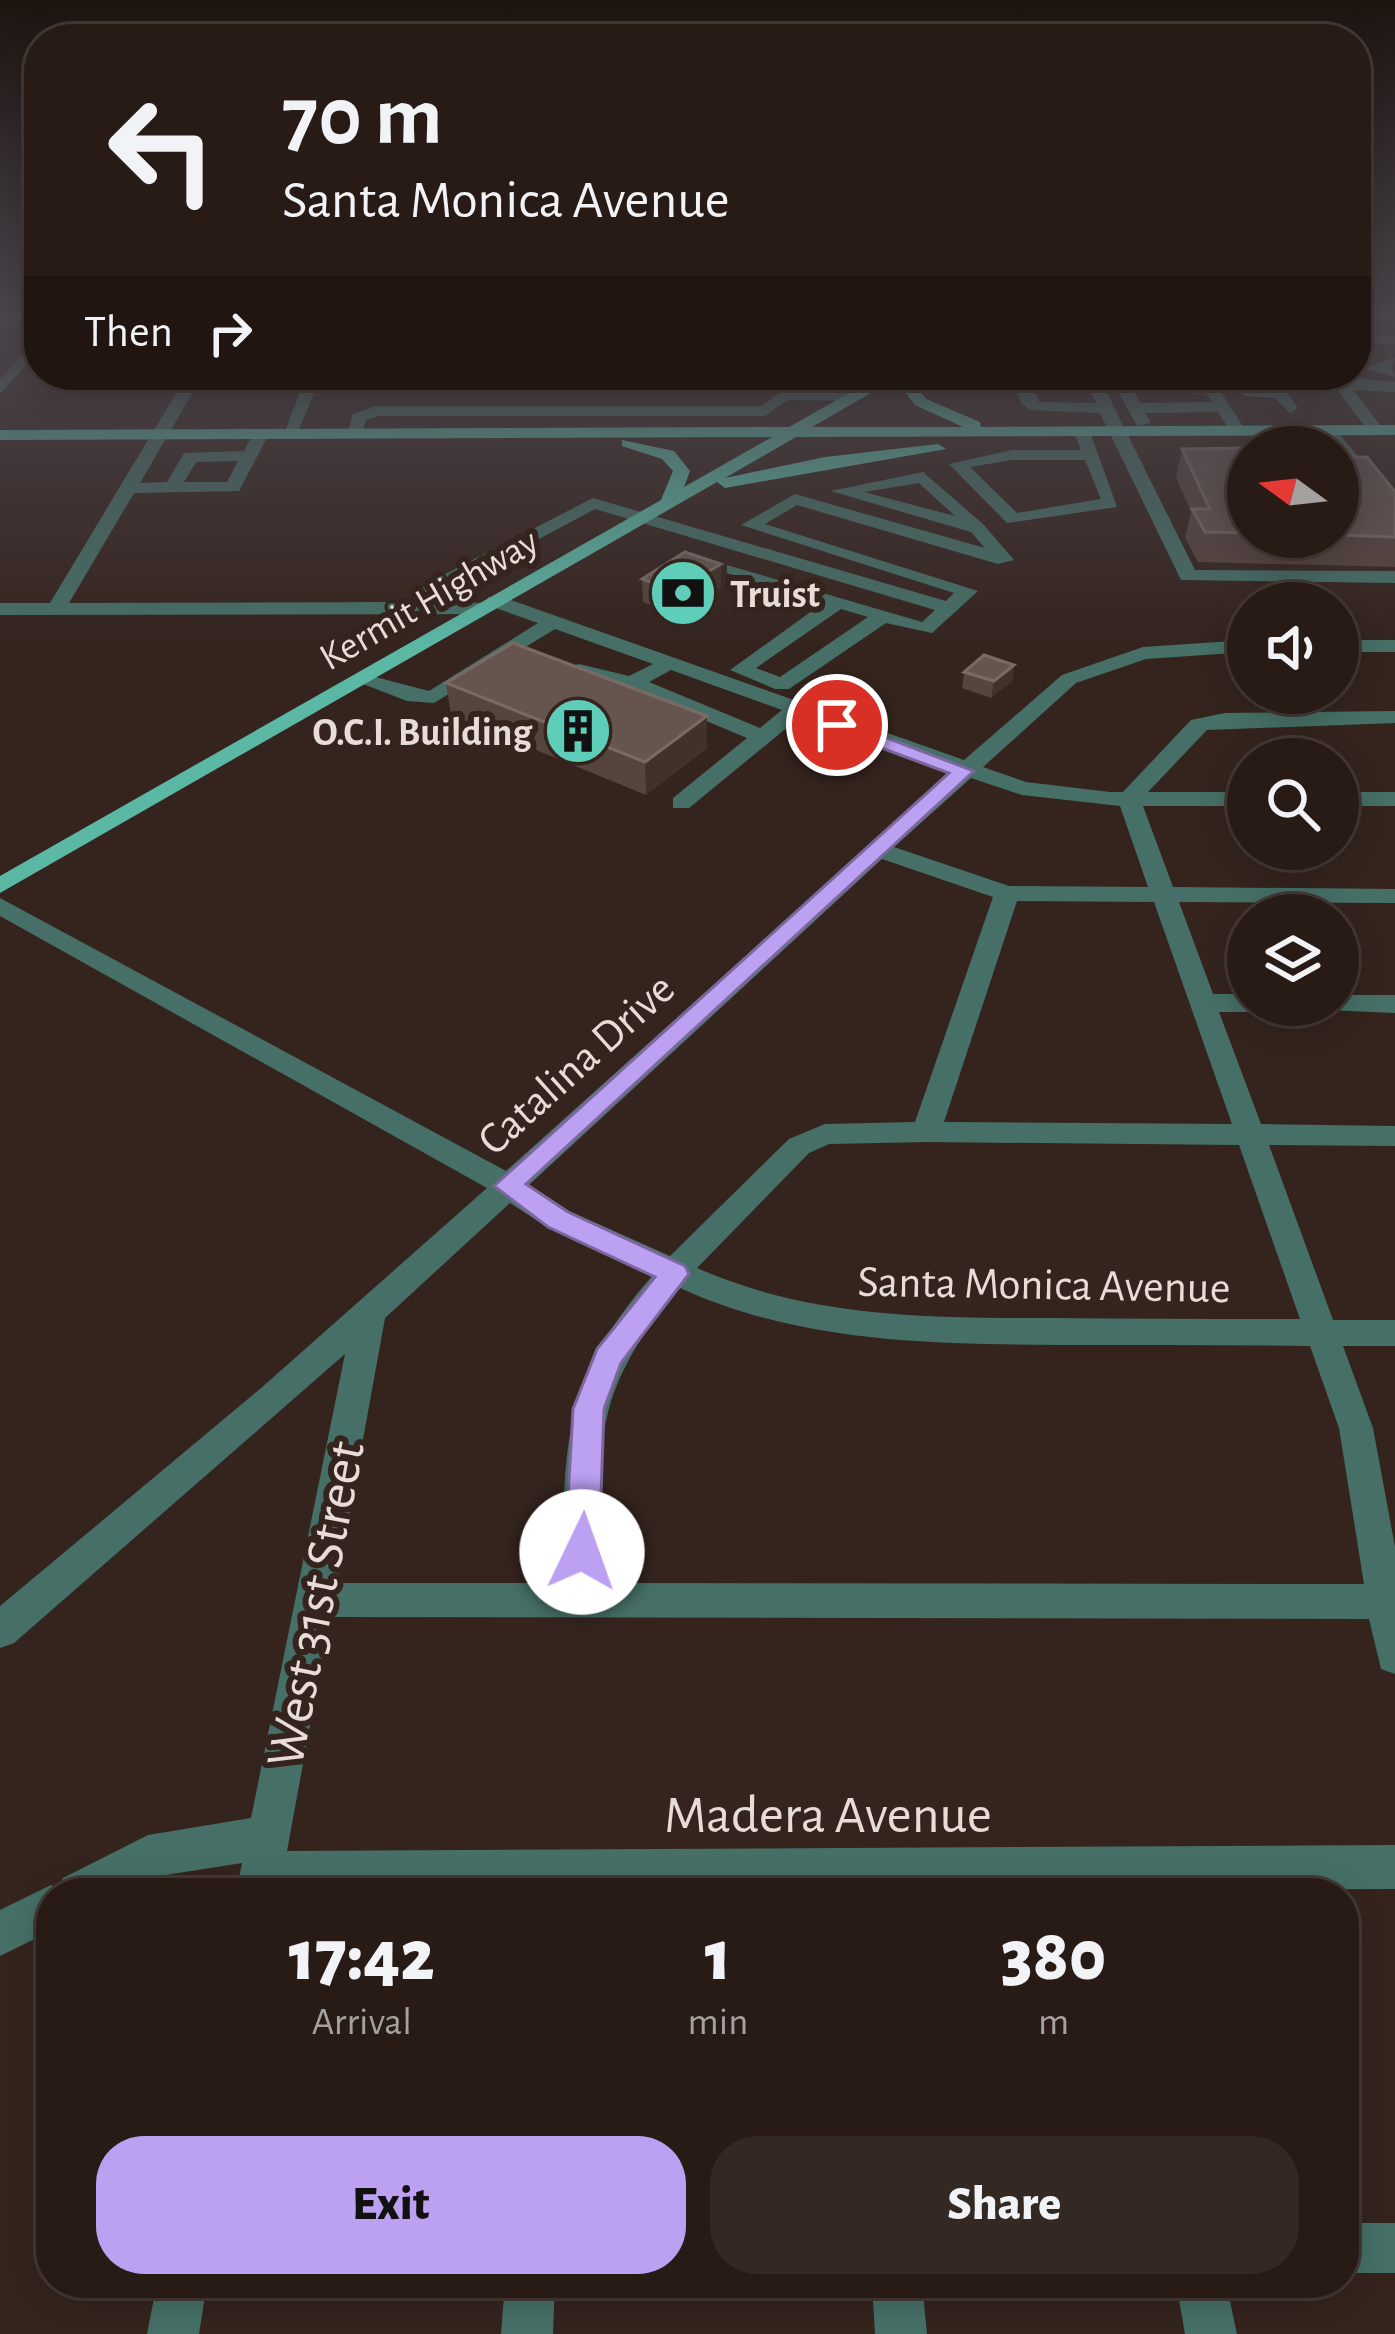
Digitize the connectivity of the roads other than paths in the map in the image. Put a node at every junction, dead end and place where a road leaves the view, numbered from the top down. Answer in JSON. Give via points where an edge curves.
{"nodes":[{"id":1,"x":165,"y":429,"type":"edge"},
{"id":2,"x":292,"y":429,"type":"edge"},
{"id":3,"x":356,"y":429,"type":"edge"},
{"id":4,"x":553,"y":429,"type":"edge"},
{"id":5,"x":691,"y":429,"type":"edge"},
{"id":6,"x":798,"y":429,"type":"edge"},
{"id":7,"x":987,"y":429,"type":"edge"},
{"id":8,"x":1117,"y":431,"type":"junction"},
{"id":9,"x":1148,"y":431,"type":"joint"},
{"id":10,"x":1227,"y":431,"type":"edge"},
{"id":11,"x":997,"y":432,"type":"junction"},
{"id":12,"x":1073,"y":432,"type":"junction"},
{"id":13,"x":691,"y":433,"type":"junction"},
{"id":14,"x":791,"y":433,"type":"junction"},
{"id":15,"x":0,"y":434,"type":"edge"},
{"id":16,"x":162,"y":434,"type":"junction"},
{"id":17,"x":261,"y":434,"type":"junction"},
{"id":18,"x":290,"y":434,"type":"junction"},
{"id":19,"x":355,"y":434,"type":"junction"},
{"id":20,"x":552,"y":434,"type":"junction"},
{"id":21,"x":594,"y":434,"type":"junction"},
{"id":22,"x":1091,"y":455,"type":"junction"},
{"id":23,"x":249,"y":456,"type":"junction"},
{"id":24,"x":1359,"y":466,"type":"edge"},
{"id":25,"x":129,"y":488,"type":"junction"},
{"id":26,"x":172,"y":488,"type":"junction"},
{"id":27,"x":696,"y":489,"type":"junction"},
{"id":28,"x":839,"y":491,"type":"junction"},
{"id":29,"x":795,"y":499,"type":"junction"},
{"id":30,"x":669,"y":502,"type":"junction"},
{"id":31,"x":1395,"y":513,"type":"edge"},
{"id":32,"x":641,"y":518,"type":"junction"},
{"id":33,"x":977,"y":528,"type":"junction"},
{"id":34,"x":754,"y":551,"type":"junction"},
{"id":35,"x":1005,"y":560,"type":"junction"},
{"id":36,"x":1395,"y":578,"type":"edge"},
{"id":37,"x":968,"y":591,"type":"junction"},
{"id":38,"x":838,"y":602,"type":"junction"},
{"id":39,"x":489,"y":605,"type":"junction"},
{"id":40,"x":416,"y":608,"type":"junction"},
{"id":41,"x":949,"y":608,"type":"junction"},
{"id":42,"x":0,"y":609,"type":"edge"},
{"id":43,"x":56,"y":609,"type":"junction"},
{"id":44,"x":883,"y":616,"type":"junction"},
{"id":45,"x":553,"y":622,"type":"junction"},
{"id":46,"x":1359,"y":646,"type":"edge"},
{"id":47,"x":1395,"y":646,"type":"edge"},
{"id":48,"x":511,"y":647,"type":"junction"},
{"id":49,"x":1227,"y":647,"type":"edge"},
{"id":50,"x":704,"y":656,"type":"dead end"},
{"id":51,"x":668,"y":664,"type":"junction"},
{"id":52,"x":740,"y":670,"type":"junction"},
{"id":53,"x":360,"y":679,"type":"junction"},
{"id":54,"x":632,"y":683,"type":"junction"},
{"id":55,"x":782,"y":685,"type":"junction"},
{"id":56,"x":832,"y":703,"type":"dead end"},
{"id":57,"x":795,"y":710,"type":"junction"},
{"id":58,"x":1395,"y":717,"type":"edge"},
{"id":59,"x":764,"y":737,"type":"junction"},
{"id":60,"x":964,"y":771,"type":"junction"},
{"id":61,"x":1130,"y":799,"type":"junction"},
{"id":62,"x":1227,"y":799,"type":"edge"},
{"id":63,"x":1359,"y":799,"type":"edge"},
{"id":64,"x":1395,"y":799,"type":"edge"},
{"id":65,"x":681,"y":803,"type":"dead end"},
{"id":66,"x":878,"y":849,"type":"junction"},
{"id":67,"x":0,"y":886,"type":"edge"},
{"id":68,"x":1007,"y":892,"type":"junction"},
{"id":69,"x":1165,"y":896,"type":"junction"},
{"id":70,"x":1395,"y":896,"type":"edge"},
{"id":71,"x":0,"y":906,"type":"edge"},
{"id":72,"x":1204,"y":1003,"type":"junction"},
{"id":73,"x":1227,"y":1004,"type":"edge"},
{"id":74,"x":1359,"y":1004,"type":"edge"},
{"id":75,"x":1395,"y":1004,"type":"edge"},
{"id":76,"x":926,"y":1132,"type":"junction"},
{"id":77,"x":1253,"y":1136,"type":"junction"},
{"id":78,"x":1395,"y":1136,"type":"edge"},
{"id":79,"x":508,"y":1186,"type":"junction"},
{"id":80,"x":675,"y":1274,"type":"junction"},
{"id":81,"x":369,"y":1315,"type":"junction"},
{"id":82,"x":1325,"y":1333,"type":"junction"},
{"id":83,"x":1395,"y":1333,"type":"edge"},
{"id":84,"x":314,"y":1600,"type":"junction"},
{"id":85,"x":579,"y":1600,"type":"junction"},
{"id":86,"x":1389,"y":1602,"type":"edge"},
{"id":87,"x":0,"y":1630,"type":"edge"},
{"id":88,"x":1395,"y":1656,"type":"edge"},
{"id":89,"x":1395,"y":1867,"type":"edge"},
{"id":90,"x":263,"y":1868,"type":"edge"},
{"id":91,"x":106,"y":1878,"type":"edge"},
{"id":92,"x":473,"y":1878,"type":"edge"},
{"id":93,"x":981,"y":1878,"type":"edge"},
{"id":94,"x":36,"y":1915,"type":"edge"},
{"id":95,"x":0,"y":1934,"type":"edge"},
{"id":96,"x":1359,"y":2248,"type":"edge"},
{"id":97,"x":1395,"y":2248,"type":"edge"},
{"id":98,"x":179,"y":2298,"type":"edge"},
{"id":99,"x":529,"y":2298,"type":"edge"},
{"id":100,"x":898,"y":2298,"type":"edge"},
{"id":101,"x":1205,"y":2298,"type":"edge"},
{"id":102,"x":172,"y":2334,"type":"edge"},
{"id":103,"x":527,"y":2334,"type":"edge"},
{"id":104,"x":901,"y":2334,"type":"edge"},
{"id":105,"x":1211,"y":2334,"type":"edge"}],
"edges":[{"from":1,"to":16,"type":"street"},
{"from":2,"to":18,"type":"street"},
{"from":3,"to":19,"type":"street"},
{"from":4,"to":20,"type":"street"},
{"from":5,"to":13,"type":"street"},
{"from":6,"to":14,"type":"main road","name":"Kermit Highway"},
{"from":7,"to":11,"type":"main road"},
{"from":8,"to":9,"type":"main road"},
{"from":8,"to":12,"type":"main road"},
{"from":8,"to":36,"type":"street","via":[[1188,576]]},
{"from":9,"to":10,"type":"main road"},
{"from":11,"to":12,"type":"main road"},
{"from":11,"to":14,"type":"main road"},
{"from":12,"to":22,"type":"street"},
{"from":12,"to":27,"type":"main road","via":[[826,462]]},
{"from":13,"to":14,"type":"main road"},
{"from":13,"to":21,"type":"main road"},
{"from":14,"to":27,"type":"main road","name":"Kermit Highway"},
{"from":15,"to":16,"type":"main road"},
{"from":16,"to":17,"type":"main road"},
{"from":16,"to":25,"type":"street"},
{"from":17,"to":18,"type":"main road"},
{"from":17,"to":23,"type":"street"},
{"from":18,"to":19,"type":"main road"},
{"from":19,"to":20,"type":"main road"},
{"from":20,"to":21,"type":"main road"},
{"from":21,"to":30,"type":"main road","via":[[676,461],[682,471]]},
{"from":22,"to":22,"type":"street","via":[[1111,503],[1013,519],[957,464]]},
{"from":23,"to":26,"type":"street","via":[[190,457]]},
{"from":23,"to":26,"type":"street","via":[[233,488]]},
{"from":24,"to":31,"type":"street"},
{"from":25,"to":26,"type":"street"},
{"from":25,"to":43,"type":"street"},
{"from":27,"to":30,"type":"main road","name":"Kermit Highway"},
{"from":28,"to":29,"type":"street"},
{"from":28,"to":33,"type":"street"},
{"from":28,"to":33,"type":"street","via":[[923,477]]},
{"from":29,"to":35,"type":"street"},
{"from":29,"to":37,"type":"street","via":[[750,525]]},
{"from":30,"to":32,"type":"main road","name":"Kermit Highway"},
{"from":32,"to":34,"type":"street"},
{"from":32,"to":39,"type":"main road","name":"Kermit Highway"},
{"from":32,"to":40,"type":"street","via":[[593,503],[434,588]]},
{"from":33,"to":35,"type":"street"},
{"from":34,"to":38,"type":"street","via":[[734,569]]},
{"from":34,"to":41,"type":"street"},
{"from":35,"to":37,"type":"street"},
{"from":37,"to":41,"type":"street"},
{"from":38,"to":44,"type":"street"},
{"from":38,"to":52,"type":"street"},
{"from":39,"to":40,"type":"street"},
{"from":39,"to":45,"type":"street"},
{"from":39,"to":53,"type":"main road","name":"Kermit Highway"},
{"from":40,"to":43,"type":"street"},
{"from":41,"to":44,"type":"street","via":[[925,629]]},
{"from":42,"to":43,"type":"street"},
{"from":44,"to":55,"type":"street"},
{"from":45,"to":48,"type":"street"},
{"from":45,"to":51,"type":"street"},
{"from":46,"to":47,"type":"street"},
{"from":48,"to":53,"type":"street","via":[[434,697]]},
{"from":48,"to":54,"type":"street"},
{"from":49,"to":60,"type":"street","name":"Catalina Drive","via":[[1143,653],[1078,674]]},
{"from":50,"to":52,"type":"street"},
{"from":51,"to":54,"type":"street"},
{"from":51,"to":57,"type":"street"},
{"from":52,"to":55,"type":"street"},
{"from":53,"to":67,"type":"main road","name":"Kermit Highway"},
{"from":54,"to":59,"type":"street"},
{"from":55,"to":56,"type":"street"},
{"from":57,"to":59,"type":"street"},
{"from":57,"to":60,"type":"street"},
{"from":58,"to":61,"type":"street","via":[[1199,725]]},
{"from":59,"to":65,"type":"street"},
{"from":60,"to":61,"type":"street","via":[[1044,792]]},
{"from":60,"to":66,"type":"street","name":"Catalina Drive"},
{"from":61,"to":62,"type":"street"},
{"from":61,"to":69,"type":"street"},
{"from":63,"to":64,"type":"street"},
{"from":66,"to":68,"type":"street"},
{"from":66,"to":79,"type":"street","name":"Catalina Drive"},
{"from":68,"to":69,"type":"street"},
{"from":68,"to":76,"type":"street"},
{"from":69,"to":70,"type":"street"},
{"from":69,"to":72,"type":"street"},
{"from":71,"to":79,"type":"street","name":"Santa Monica Avenue"},
{"from":72,"to":73,"type":"street"},
{"from":72,"to":77,"type":"street"},
{"from":74,"to":75,"type":"street"},
{"from":76,"to":77,"type":"street"},
{"from":76,"to":80,"type":"street","via":[[825,1134],[799,1146]]},
{"from":77,"to":78,"type":"street"},
{"from":77,"to":82,"type":"street"},
{"from":79,"to":80,"type":"street","name":"Santa Monica Avenue"},
{"from":79,"to":81,"type":"street","name":"Catalina Drive"},
{"from":80,"to":82,"type":"street","name":"Santa Monica Avenue","via":[[788,1314],[848,1325]]},
{"from":80,"to":85,"type":"street","via":[[608,1358],[589,1409]]},
{"from":81,"to":84,"type":"street","name":"West 31st Street"},
{"from":81,"to":87,"type":"street","name":"Catalina Drive"},
{"from":82,"to":83,"type":"street","name":"Santa Monica Avenue"},
{"from":82,"to":86,"type":"street","via":[[1355,1428]]},
{"from":84,"to":85,"type":"street"},
{"from":84,"to":90,"type":"street","name":"West 31st Street"},
{"from":85,"to":86,"type":"street"},
{"from":86,"to":88,"type":"street"},
{"from":89,"to":93,"type":"street","name":"Madera Avenue"},
{"from":90,"to":91,"type":"street","name":"Madera Avenue","via":[[148,1856]]},
{"from":90,"to":92,"type":"street","name":"Madera Avenue"},
{"from":94,"to":95,"type":"street"},
{"from":96,"to":97,"type":"street"},
{"from":98,"to":102,"type":"street"},
{"from":99,"to":103,"type":"street"},
{"from":100,"to":104,"type":"street"},
{"from":101,"to":105,"type":"street"}]}
